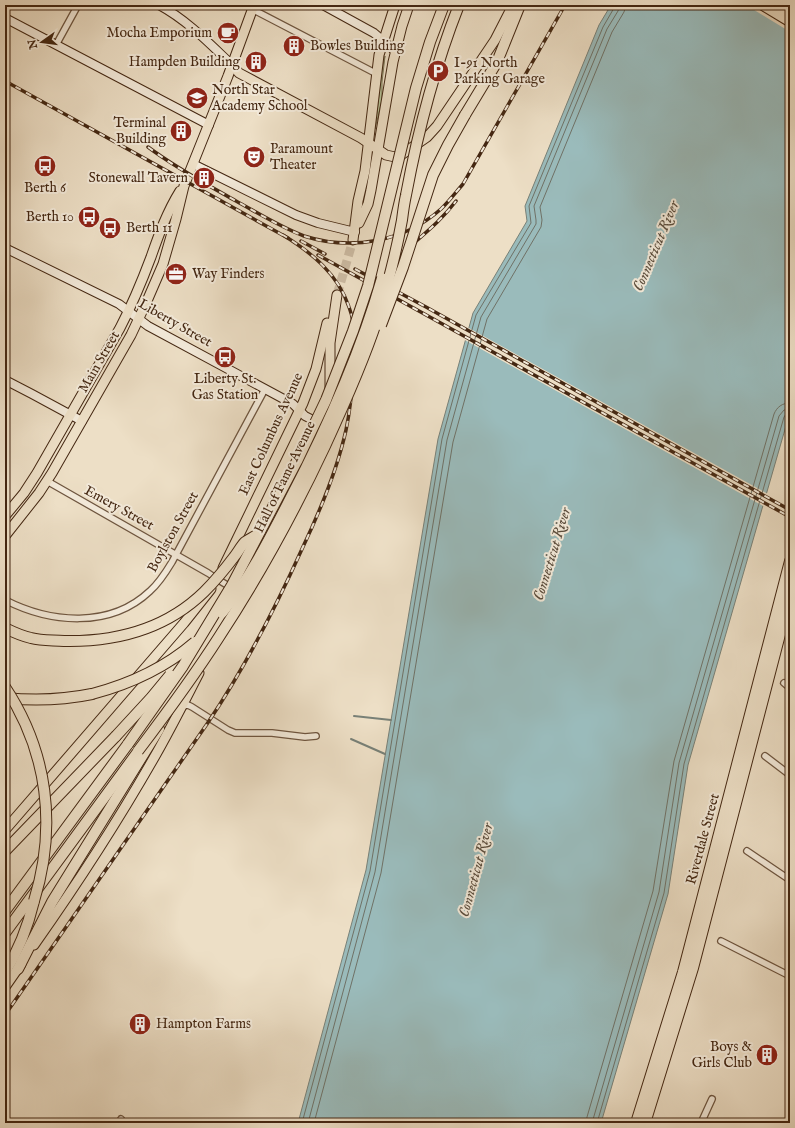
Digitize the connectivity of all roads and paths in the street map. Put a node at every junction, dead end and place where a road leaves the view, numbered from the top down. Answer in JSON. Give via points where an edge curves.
{"nodes":[{"id":1,"x":78,"y":5,"type":"edge"},
{"id":2,"x":159,"y":5,"type":"edge"},
{"id":3,"x":323,"y":5,"type":"edge"},
{"id":4,"x":396,"y":5,"type":"edge"},
{"id":5,"x":409,"y":5,"type":"edge"},
{"id":6,"x":444,"y":5,"type":"edge"},
{"id":7,"x":459,"y":5,"type":"edge"},
{"id":8,"x":513,"y":5,"type":"edge"},
{"id":9,"x":520,"y":5,"type":"edge"},
{"id":10,"x":762,"y":5,"type":"edge"},
{"id":11,"x":776,"y":5,"type":"edge"},
{"id":12,"x":253,"y":7,"type":"edge"},
{"id":13,"x":790,"y":13,"type":"edge"},
{"id":14,"x":5,"y":18,"type":"edge"},
{"id":15,"x":790,"y":22,"type":"edge"},
{"id":16,"x":383,"y":41,"type":"junction"},
{"id":17,"x":56,"y":45,"type":"junction"},
{"id":18,"x":395,"y":51,"type":"junction"},
{"id":19,"x":232,"y":65,"type":"junction"},
{"id":20,"x":376,"y":74,"type":"junction"},
{"id":21,"x":209,"y":125,"type":"junction"},
{"id":22,"x":368,"y":143,"type":"junction"},
{"id":23,"x":378,"y":150,"type":"junction"},
{"id":24,"x":193,"y":164,"type":"junction"},
{"id":25,"x":184,"y":186,"type":"junction"},
{"id":26,"x":406,"y":196,"type":"junction"},
{"id":27,"x":354,"y":236,"type":"junction"},
{"id":28,"x":5,"y":248,"type":"edge"},
{"id":29,"x":337,"y":295,"type":"joint"},
{"id":30,"x":128,"y":311,"type":"junction"},
{"id":31,"x":139,"y":319,"type":"junction"},
{"id":32,"x":360,"y":365,"type":"junction"},
{"id":33,"x":5,"y":380,"type":"edge"},
{"id":34,"x":265,"y":389,"type":"junction"},
{"id":35,"x":300,"y":410,"type":"junction"},
{"id":36,"x":70,"y":415,"type":"junction"},
{"id":37,"x":82,"y":421,"type":"junction"},
{"id":38,"x":324,"y":431,"type":"junction"},
{"id":39,"x":47,"y":481,"type":"junction"},
{"id":40,"x":5,"y":516,"type":"edge"},
{"id":41,"x":260,"y":533,"type":"junction"},
{"id":42,"x":5,"y":536,"type":"edge"},
{"id":43,"x":231,"y":551,"type":"junction"},
{"id":44,"x":176,"y":554,"type":"junction"},
{"id":45,"x":790,"y":561,"type":"edge"},
{"id":46,"x":258,"y":562,"type":"junction"},
{"id":47,"x":216,"y":579,"type":"junction"},
{"id":48,"x":241,"y":593,"type":"junction"},
{"id":49,"x":790,"y":596,"type":"edge"},
{"id":50,"x":5,"y":600,"type":"edge"},
{"id":51,"x":220,"y":605,"type":"junction"},
{"id":52,"x":5,"y":628,"type":"edge"},
{"id":53,"x":784,"y":683,"type":"dead end"},
{"id":54,"x":5,"y":687,"type":"edge"},
{"id":55,"x":790,"y":688,"type":"edge"},
{"id":56,"x":5,"y":698,"type":"edge"},
{"id":57,"x":180,"y":702,"type":"junction"},
{"id":58,"x":316,"y":736,"type":"dead end"},
{"id":59,"x":140,"y":753,"type":"junction"},
{"id":60,"x":765,"y":756,"type":"dead end"},
{"id":61,"x":790,"y":775,"type":"edge"},
{"id":62,"x":5,"y":830,"type":"edge"},
{"id":63,"x":747,"y":850,"type":"dead end"},
{"id":64,"x":5,"y":851,"type":"edge"},
{"id":65,"x":790,"y":880,"type":"edge"},
{"id":66,"x":34,"y":901,"type":"junction"},
{"id":67,"x":5,"y":911,"type":"edge"},
{"id":68,"x":5,"y":934,"type":"edge"},
{"id":69,"x":721,"y":941,"type":"dead end"},
{"id":70,"x":5,"y":960,"type":"edge"},
{"id":71,"x":18,"y":969,"type":"junction"},
{"id":72,"x":5,"y":972,"type":"edge"},
{"id":73,"x":790,"y":976,"type":"edge"},
{"id":74,"x":5,"y":987,"type":"edge"},
{"id":75,"x":712,"y":1100,"type":"dead end"},
{"id":76,"x":636,"y":1123,"type":"edge"},
{"id":77,"x":645,"y":1123,"type":"edge"},
{"id":78,"x":701,"y":1123,"type":"edge"}],
"edges":[{"from":1,"to":17,"type":"street"},
{"from":2,"to":19,"type":"main road","via":[[189,24]]},
{"from":3,"to":16,"type":"main road","via":[[374,33]]},
{"from":4,"to":16,"type":"main road"},
{"from":5,"to":18,"type":"main road"},
{"from":6,"to":41,"type":"highway","bridge":true,"via":[[420,73],[376,255],[353,331],[318,419]]},
{"from":7,"to":26,"type":"highway","bridge":true,"via":[[430,90]]},
{"from":8,"to":23,"type":"main road","via":[[495,40],[431,134],[398,157],[386,155]]},
{"from":9,"to":32,"type":"highway","bridge":true,"via":[[497,62],[436,168],[391,301],[376,337]]},
{"from":10,"to":15,"type":"main road"},
{"from":11,"to":13,"type":"main road"},
{"from":12,"to":19,"type":"main road","name":"Main Street"},
{"from":12,"to":20,"type":"street"},
{"from":14,"to":17,"type":"main road"},
{"from":16,"to":18,"type":"main road"},
{"from":16,"to":20,"type":"main road"},
{"from":17,"to":21,"type":"main road"},
{"from":18,"to":23,"type":"main road"},
{"from":19,"to":21,"type":"main road","name":"Main Street"},
{"from":19,"to":22,"type":"main road","via":[[239,73]]},
{"from":20,"to":22,"type":"main road"},
{"from":21,"to":24,"type":"main road","name":"Main Street"},
{"from":22,"to":23,"type":"main road"},
{"from":22,"to":27,"type":"main road"},
{"from":23,"to":27,"type":"main road","via":[[368,204]]},
{"from":24,"to":25,"type":"main road","name":"Main Street"},
{"from":24,"to":27,"type":"main road","via":[[296,215]]},
{"from":25,"to":30,"type":"main road","name":"Main Street","via":[[164,220]]},
{"from":25,"to":31,"type":"main road","name":"Main Street","via":[[165,259]]},
{"from":26,"to":32,"type":"highway","bridge":true,"via":[[384,298]]},
{"from":26,"to":56,"type":"highway","bridge":true,"via":[[371,312],[346,380],[282,515],[255,564],[224,611],[201,636],[170,661],[123,685],[63,699]]},
{"from":28,"to":30,"type":"main road","name":"Liberty Street","via":[[119,304]]},
{"from":29,"to":35,"type":"main road","name":"East Columbus Avenue","via":[[312,382]]},
{"from":29,"to":38,"type":"main road","name":"Hall of Fame Avenue","via":[[330,343],[329,415]]},
{"from":30,"to":31,"type":"main road","name":"Liberty Street"},
{"from":30,"to":36,"type":"main road","name":"Main Street"},
{"from":31,"to":34,"type":"main road","name":"Liberty Street"},
{"from":31,"to":37,"type":"main road","name":"Main Street"},
{"from":32,"to":57,"type":"highway","bridge":true,"via":[[322,452],[277,541]]},
{"from":33,"to":36,"type":"main road"},
{"from":34,"to":35,"type":"main road","name":"Liberty Street"},
{"from":34,"to":44,"type":"street","name":"Boylston Street"},
{"from":35,"to":38,"type":"main road","name":"Liberty Street"},
{"from":35,"to":43,"type":"main road","name":"East Columbus Avenue"},
{"from":36,"to":37,"type":"main road"},
{"from":36,"to":40,"type":"main road","name":"Main Street","via":[[30,483]]},
{"from":37,"to":39,"type":"main road","name":"Main Street"},
{"from":38,"to":46,"type":"main road","name":"Hall of Fame Avenue","via":[[312,460]]},
{"from":39,"to":42,"type":"main road","name":"Main Street"},
{"from":39,"to":44,"type":"street","name":"Emery Street"},
{"from":41,"to":51,"type":"highway","bridge":true},
{"from":41,"to":52,"type":"highway","bridge":true,"via":[[245,542],[219,576],[195,600],[167,619],[145,629],[111,639],[52,641],[31,638]]},
{"from":43,"to":46,"type":"main road","via":[[233,560],[240,566],[250,567]]},
{"from":43,"to":47,"type":"main road","name":"East Columbus Avenue"},
{"from":44,"to":47,"type":"street","name":"Emery Street"},
{"from":44,"to":50,"type":"street","name":"Boylston Street","via":[[149,592],[129,606],[113,613],[84,618],[54,617],[24,609]]},
{"from":45,"to":76,"type":"highway","name":"Riverdale Street","via":[[683,972]]},
{"from":46,"to":48,"type":"main road","name":"Hall of Fame Avenue"},
{"from":47,"to":48,"type":"street","name":"Emery Street"},
{"from":47,"to":62,"type":"main road","name":"East Columbus Avenue","via":[[184,623]]},
{"from":48,"to":57,"type":"main road","name":"Hall of Fame Avenue"},
{"from":49,"to":77,"type":"highway","name":"Riverdale Street","via":[[693,968]]},
{"from":51,"to":64,"type":"highway","bridge":true,"via":[[159,689]]},
{"from":51,"to":67,"type":"highway","bridge":true,"via":[[183,666]]},
{"from":53,"to":55,"type":"street"},
{"from":54,"to":66,"type":"highway","bridge":true,"via":[[31,737],[39,760],[45,796],[45,855]]},
{"from":57,"to":58,"type":"street","via":[[235,733]]},
{"from":57,"to":59,"type":"highway","bridge":true},
{"from":57,"to":71,"type":"main road","name":"Hall of Fame Avenue","via":[[155,756],[109,832]]},
{"from":59,"to":68,"type":"highway"},
{"from":59,"to":71,"type":"highway","via":[[52,902]]},
{"from":60,"to":61,"type":"street"},
{"from":63,"to":65,"type":"street"},
{"from":66,"to":70,"type":"highway"},
{"from":66,"to":72,"type":"highway","via":[[24,936]]},
{"from":69,"to":73,"type":"street"},
{"from":71,"to":74,"type":"main road","name":"Hall of Fame Avenue"},
{"from":75,"to":78,"type":"street"}]}
